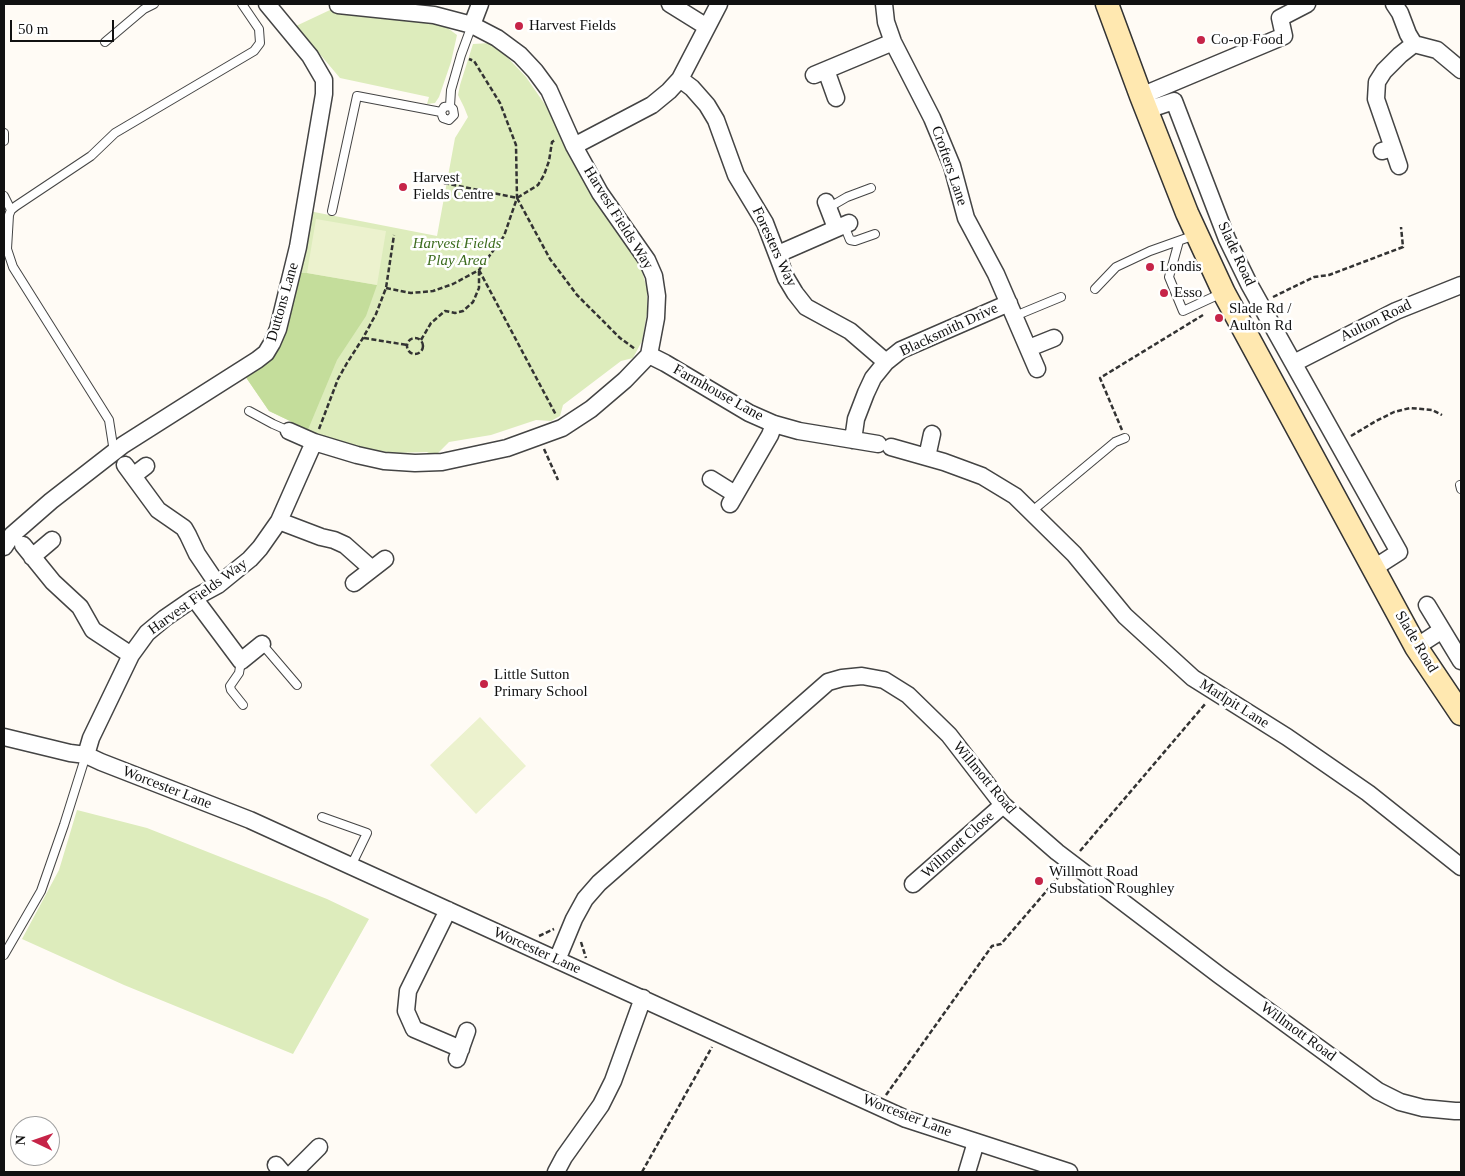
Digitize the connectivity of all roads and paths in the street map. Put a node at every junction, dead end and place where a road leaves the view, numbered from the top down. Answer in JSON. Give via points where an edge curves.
{"nodes":[{"id":1,"x":154,"y":4,"type":"edge"},
{"id":2,"x":242,"y":4,"type":"edge"},
{"id":3,"x":267,"y":4,"type":"edge"},
{"id":4,"x":480,"y":4,"type":"edge"},
{"id":5,"x":670,"y":4,"type":"edge"},
{"id":6,"x":719,"y":4,"type":"edge"},
{"id":7,"x":884,"y":4,"type":"edge"},
{"id":8,"x":1107,"y":4,"type":"edge"},
{"id":9,"x":1307,"y":4,"type":"edge"},
{"id":10,"x":1394,"y":4,"type":"edge"},
{"id":11,"x":338,"y":5,"type":"dead end"},
{"id":12,"x":355,"y":5,"type":"edge"},
{"id":13,"x":472,"y":25,"type":"junction"},
{"id":14,"x":707,"y":27,"type":"junction"},
{"id":15,"x":106,"y":42,"type":"dead end"},
{"id":16,"x":893,"y":42,"type":"junction"},
{"id":17,"x":1414,"y":44,"type":"junction"},
{"id":18,"x":461,"y":55,"type":"junction"},
{"id":19,"x":1461,"y":70,"type":"edge"},
{"id":20,"x":680,"y":78,"type":"junction"},
{"id":21,"x":836,"y":98,"type":"dead end"},
{"id":22,"x":1144,"y":103,"type":"junction"},
{"id":23,"x":450,"y":106,"type":"junction"},
{"id":24,"x":440,"y":112,"type":"junction"},
{"id":25,"x":4,"y":133,"type":"edge"},
{"id":26,"x":571,"y":139,"type":"junction"},
{"id":27,"x":4,"y":142,"type":"edge"},
{"id":28,"x":1399,"y":166,"type":"dead end"},
{"id":29,"x":444,"y":183,"type":"dead end"},
{"id":30,"x":872,"y":188,"type":"dead end"},
{"id":31,"x":4,"y":196,"type":"edge"},
{"id":32,"x":517,"y":198,"type":"junction"},
{"id":33,"x":827,"y":205,"type":"joint"},
{"id":34,"x":12,"y":210,"type":"junction"},
{"id":35,"x":332,"y":211,"type":"dead end"},
{"id":36,"x":843,"y":226,"type":"junction"},
{"id":37,"x":1401,"y":226,"type":"dead end"},
{"id":38,"x":875,"y":234,"type":"dead end"},
{"id":39,"x":394,"y":235,"type":"dead end"},
{"id":40,"x":1188,"y":238,"type":"junction"},
{"id":41,"x":778,"y":254,"type":"junction"},
{"id":42,"x":479,"y":270,"type":"junction"},
{"id":43,"x":1249,"y":284,"type":"junction"},
{"id":44,"x":1461,"y":284,"type":"edge"},
{"id":45,"x":386,"y":288,"type":"junction"},
{"id":46,"x":1095,"y":289,"type":"dead end"},
{"id":47,"x":1225,"y":294,"type":"junction"},
{"id":48,"x":1061,"y":298,"type":"dead end"},
{"id":49,"x":1260,"y":303,"type":"junction"},
{"id":50,"x":1204,"y":314,"type":"dead end"},
{"id":51,"x":1014,"y":315,"type":"junction"},
{"id":52,"x":363,"y":338,"type":"junction"},
{"id":53,"x":1054,"y":338,"type":"dead end"},
{"id":54,"x":420,"y":340,"type":"junction"},
{"id":55,"x":407,"y":345,"type":"junction"},
{"id":56,"x":1028,"y":348,"type":"junction"},
{"id":57,"x":649,"y":355,"type":"junction"},
{"id":58,"x":886,"y":362,"type":"junction"},
{"id":59,"x":1294,"y":363,"type":"junction"},
{"id":60,"x":1037,"y":369,"type":"dead end"},
{"id":61,"x":249,"y":411,"type":"dead end"},
{"id":62,"x":1442,"y":415,"type":"dead end"},
{"id":63,"x":774,"y":424,"type":"junction"},
{"id":64,"x":562,"y":428,"type":"junction"},
{"id":65,"x":289,"y":431,"type":"joint"},
{"id":66,"x":932,"y":434,"type":"dead end"},
{"id":67,"x":539,"y":437,"type":"junction"},
{"id":68,"x":1125,"y":438,"type":"joint"},
{"id":69,"x":853,"y":440,"type":"junction"},
{"id":70,"x":314,"y":442,"type":"junction"},
{"id":71,"x":884,"y":446,"type":"joint"},
{"id":72,"x":1340,"y":446,"type":"junction"},
{"id":73,"x":114,"y":452,"type":"junction"},
{"id":74,"x":927,"y":457,"type":"junction"},
{"id":75,"x":1318,"y":464,"type":"junction"},
{"id":76,"x":146,"y":466,"type":"dead end"},
{"id":77,"x":711,"y":479,"type":"dead end"},
{"id":78,"x":558,"y":480,"type":"dead end"},
{"id":79,"x":1032,"y":512,"type":"junction"},
{"id":80,"x":279,"y":521,"type":"junction"},
{"id":81,"x":52,"y":540,"type":"dead end"},
{"id":82,"x":4,"y":547,"type":"edge"},
{"id":83,"x":1374,"y":568,"type":"junction"},
{"id":84,"x":354,"y":583,"type":"dead end"},
{"id":85,"x":218,"y":585,"type":"junction"},
{"id":86,"x":194,"y":598,"type":"junction"},
{"id":87,"x":1427,"y":605,"type":"dead end"},
{"id":88,"x":1442,"y":630,"type":"junction"},
{"id":89,"x":262,"y":644,"type":"joint"},
{"id":90,"x":1416,"y":647,"type":"junction"},
{"id":91,"x":131,"y":655,"type":"junction"},
{"id":92,"x":241,"y":661,"type":"junction"},
{"id":93,"x":1461,"y":661,"type":"edge"},
{"id":94,"x":297,"y":685,"type":"dead end"},
{"id":95,"x":1215,"y":692,"type":"junction"},
{"id":96,"x":243,"y":705,"type":"dead end"},
{"id":97,"x":1461,"y":714,"type":"edge"},
{"id":98,"x":4,"y":737,"type":"edge"},
{"id":99,"x":86,"y":755,"type":"junction"},
{"id":100,"x":1003,"y":805,"type":"junction"},
{"id":101,"x":322,"y":818,"type":"dead end"},
{"id":102,"x":1071,"y":863,"type":"junction"},
{"id":103,"x":351,"y":866,"type":"junction"},
{"id":104,"x":1461,"y":867,"type":"edge"},
{"id":105,"x":913,"y":884,"type":"dead end"},
{"id":106,"x":448,"y":910,"type":"junction"},
{"id":107,"x":4,"y":955,"type":"edge"},
{"id":108,"x":557,"y":960,"type":"junction"},
{"id":109,"x":643,"y":998,"type":"junction"},
{"id":110,"x":467,"y":1031,"type":"dead end"},
{"id":111,"x":720,"y":1034,"type":"junction"},
{"id":112,"x":878,"y":1107,"type":"junction"},
{"id":113,"x":1461,"y":1111,"type":"edge"},
{"id":114,"x":976,"y":1142,"type":"junction"},
{"id":115,"x":319,"y":1147,"type":"dead end"},
{"id":116,"x":294,"y":1172,"type":"edge"},
{"id":117,"x":556,"y":1172,"type":"edge"},
{"id":118,"x":642,"y":1172,"type":"edge"},
{"id":119,"x":967,"y":1172,"type":"edge"},
{"id":120,"x":1069,"y":1172,"type":"edge"}],
"edges":[{"from":1,"to":15,"type":"lane"},
{"from":2,"to":34,"type":"lane","via":[[259,29],[260,43],[254,51],[115,133],[91,156]]},
{"from":3,"to":73,"type":"street","name":"Duttons Lane","via":[[310,56],[324,80],[298,247],[278,329],[266,353]]},
{"from":4,"to":13,"type":"street"},
{"from":5,"to":14,"type":"street"},
{"from":6,"to":14,"type":"street"},
{"from":7,"to":16,"type":"street","name":"Crofters Lane"},
{"from":8,"to":22,"type":"main road","name":"Slade Road"},
{"from":9,"to":22,"type":"street","via":[[1280,18],[1284,36]]},
{"from":10,"to":17,"type":"street"},
{"from":11,"to":12,"type":"street","name":"Harvest Fields Way"},
{"from":12,"to":13,"type":"street","name":"Harvest Fields Way","via":[[434,15]]},
{"from":13,"to":18,"type":"lane"},
{"from":13,"to":26,"type":"street","name":"Harvest Fields Way","via":[[497,38],[535,71],[549,90]]},
{"from":14,"to":20,"type":"street"},
{"from":16,"to":21,"type":"street","via":[[820,73]]},
{"from":16,"to":51,"type":"street","name":"Crofters Lane","via":[[932,118],[952,166],[966,218]]},
{"from":17,"to":19,"type":"street","via":[[1437,50]]},
{"from":17,"to":28,"type":"street","via":[[1384,71],[1377,82],[1376,99],[1387,150]]},
{"from":18,"to":23,"type":"lane"},
{"from":18,"to":32,"type":"path","via":[[474,61],[500,103],[516,145]]},
{"from":20,"to":26,"type":"street","via":[[652,105]]},
{"from":20,"to":41,"type":"street","name":"Foresters Way","via":[[707,105],[716,120],[736,175],[765,224]]},
{"from":22,"to":40,"type":"main road","name":"Slade Road","via":[[1187,213]]},
{"from":22,"to":43,"type":"street","name":"Slade Road","via":[[1174,101]]},
{"from":23,"to":24,"type":"lane"},
{"from":23,"to":24,"type":"lane","via":[[454,115],[449,120]]},
{"from":24,"to":35,"type":"lane","via":[[357,96]]},
{"from":25,"to":27,"type":"lane"},
{"from":26,"to":32,"type":"path","via":[[552,142],[549,161],[538,185]]},
{"from":26,"to":57,"type":"street","name":"Harvest Fields Way","via":[[600,193],[647,260],[654,276],[656,318]]},
{"from":29,"to":32,"type":"path"},
{"from":30,"to":33,"type":"lane"},
{"from":31,"to":34,"type":"lane"},
{"from":32,"to":42,"type":"path","via":[[504,236]]},
{"from":32,"to":57,"type":"path","via":[[550,259],[577,295],[632,348]]},
{"from":33,"to":36,"type":"street"},
{"from":34,"to":73,"type":"lane","via":[[7,249],[13,268],[108,420]]},
{"from":36,"to":38,"type":"lane","via":[[850,240],[855,242]]},
{"from":36,"to":41,"type":"street"},
{"from":37,"to":49,"type":"path","via":[[1403,247],[1328,275],[1314,276]]},
{"from":39,"to":45,"type":"path"},
{"from":40,"to":46,"type":"lane","via":[[1116,266]]},
{"from":40,"to":47,"type":"main road","name":"Slade Road"},
{"from":40,"to":47,"type":"lane","via":[[1169,277],[1183,311]]},
{"from":41,"to":58,"type":"street","name":"Foresters Way","via":[[786,278],[806,307],[850,331]]},
{"from":42,"to":45,"type":"path","via":[[433,292],[410,293]]},
{"from":42,"to":54,"type":"path","via":[[479,288],[474,302],[463,311],[445,311],[431,323]]},
{"from":42,"to":64,"type":"path"},
{"from":43,"to":47,"type":"street"},
{"from":43,"to":49,"type":"street","name":"Slade Road"},
{"from":44,"to":59,"type":"street","name":"Aulton Road","via":[[1396,311]]},
{"from":45,"to":52,"type":"path"},
{"from":47,"to":75,"type":"main road","name":"Slade Road"},
{"from":48,"to":51,"type":"lane"},
{"from":49,"to":59,"type":"street","name":"Slade Road"},
{"from":50,"to":68,"type":"path","via":[[1100,378]]},
{"from":51,"to":56,"type":"street","name":"Crofters Lane"},
{"from":51,"to":58,"type":"street","name":"Blacksmith Drive","via":[[901,350]]},
{"from":52,"to":55,"type":"path"},
{"from":52,"to":70,"type":"path","via":[[338,379]]},
{"from":53,"to":56,"type":"street"},
{"from":54,"to":55,"type":"path","via":[[408,340]]},
{"from":54,"to":55,"type":"path","via":[[422,348],[414,354]]},
{"from":56,"to":60,"type":"street","name":"Crofters Lane"},
{"from":57,"to":63,"type":"street","name":"Farmhouse Lane"},
{"from":57,"to":64,"type":"street","via":[[591,409]]},
{"from":58,"to":69,"type":"street","name":"Blacksmith Drive","via":[[866,393],[856,419]]},
{"from":59,"to":72,"type":"street","name":"Slade Road"},
{"from":61,"to":65,"type":"lane"},
{"from":62,"to":72,"type":"path","via":[[1432,410],[1410,408],[1394,412]]},
{"from":63,"to":69,"type":"street","name":"Farmhouse Lane","via":[[799,432]]},
{"from":63,"to":77,"type":"street","via":[[732,499]]},
{"from":64,"to":67,"type":"street"},
{"from":65,"to":70,"type":"street"},
{"from":66,"to":74,"type":"street"},
{"from":67,"to":70,"type":"street","via":[[478,455],[415,463],[375,459]]},
{"from":67,"to":78,"type":"path"},
{"from":68,"to":79,"type":"lane"},
{"from":69,"to":71,"type":"street","name":"Farmhouse Lane"},
{"from":70,"to":80,"type":"street","name":"Harvest Fields Way"},
{"from":71,"to":74,"type":"street","name":"Marlpit Lane"},
{"from":72,"to":75,"type":"street"},
{"from":72,"to":83,"type":"street","name":"Slade Road","via":[[1400,552]]},
{"from":73,"to":82,"type":"street","name":"Duttons Lane","via":[[51,501],[12,535]]},
{"from":74,"to":79,"type":"street","name":"Marlpit Lane","via":[[982,476],[1015,496]]},
{"from":75,"to":83,"type":"main road","name":"Slade Road"},
{"from":76,"to":85,"type":"street","via":[[129,470],[158,510],[184,528]]},
{"from":79,"to":95,"type":"street","name":"Marlpit Lane","via":[[1074,554],[1125,616],[1193,678]]},
{"from":80,"to":84,"type":"street","via":[[334,540],[378,564]]},
{"from":80,"to":85,"type":"street","name":"Harvest Fields Way","via":[[250,559]]},
{"from":81,"to":91,"type":"street","via":[[27,551],[80,607],[93,630]]},
{"from":83,"to":90,"type":"main road","name":"Slade Road"},
{"from":85,"to":86,"type":"street","name":"Harvest Fields Way"},
{"from":86,"to":91,"type":"street","name":"Harvest Fields Way","via":[[147,633]]},
{"from":86,"to":92,"type":"street"},
{"from":87,"to":88,"type":"street"},
{"from":88,"to":90,"type":"street"},
{"from":88,"to":93,"type":"street"},
{"from":89,"to":92,"type":"street"},
{"from":89,"to":94,"type":"lane"},
{"from":90,"to":97,"type":"main road","name":"Slade Road"},
{"from":91,"to":99,"type":"street","name":"Harvest Fields Way"},
{"from":92,"to":96,"type":"lane","via":[[239,673],[230,686]]},
{"from":95,"to":102,"type":"path"},
{"from":95,"to":104,"type":"street","name":"Marlpit Lane","via":[[1287,736],[1368,793]]},
{"from":98,"to":99,"type":"street","name":"Worcester Lane"},
{"from":99,"to":103,"type":"street","name":"Worcester Lane","via":[[250,820]]},
{"from":99,"to":107,"type":"lane","via":[[41,892]]},
{"from":100,"to":102,"type":"street","name":"Willmott Road"},
{"from":100,"to":105,"type":"street","name":"Willmott Close"},
{"from":100,"to":108,"type":"street","name":"Willmott Road","via":[[949,735],[908,695],[884,680],[862,676],[828,682],[599,883],[585,899]]},
{"from":101,"to":103,"type":"lane","via":[[367,833]]},
{"from":102,"to":112,"type":"path","via":[[1001,944],[992,946]]},
{"from":102,"to":113,"type":"street","name":"Willmott Road","via":[[1378,1091],[1400,1102],[1423,1108]]},
{"from":103,"to":106,"type":"street","name":"Worcester Lane"},
{"from":106,"to":108,"type":"street","name":"Worcester Lane"},
{"from":106,"to":110,"type":"street","via":[[408,991],[406,1011],[414,1029],[459,1054]]},
{"from":108,"to":109,"type":"street","name":"Worcester Lane"},
{"from":109,"to":111,"type":"street","name":"Worcester Lane"},
{"from":109,"to":117,"type":"street","via":[[613,1081]]},
{"from":111,"to":112,"type":"street","name":"Worcester Lane"},
{"from":111,"to":118,"type":"path"},
{"from":112,"to":114,"type":"street","name":"Worcester Lane"},
{"from":114,"to":119,"type":"street"},
{"from":114,"to":120,"type":"street","name":"Worcester Lane"},
{"from":115,"to":116,"type":"street"}]}
